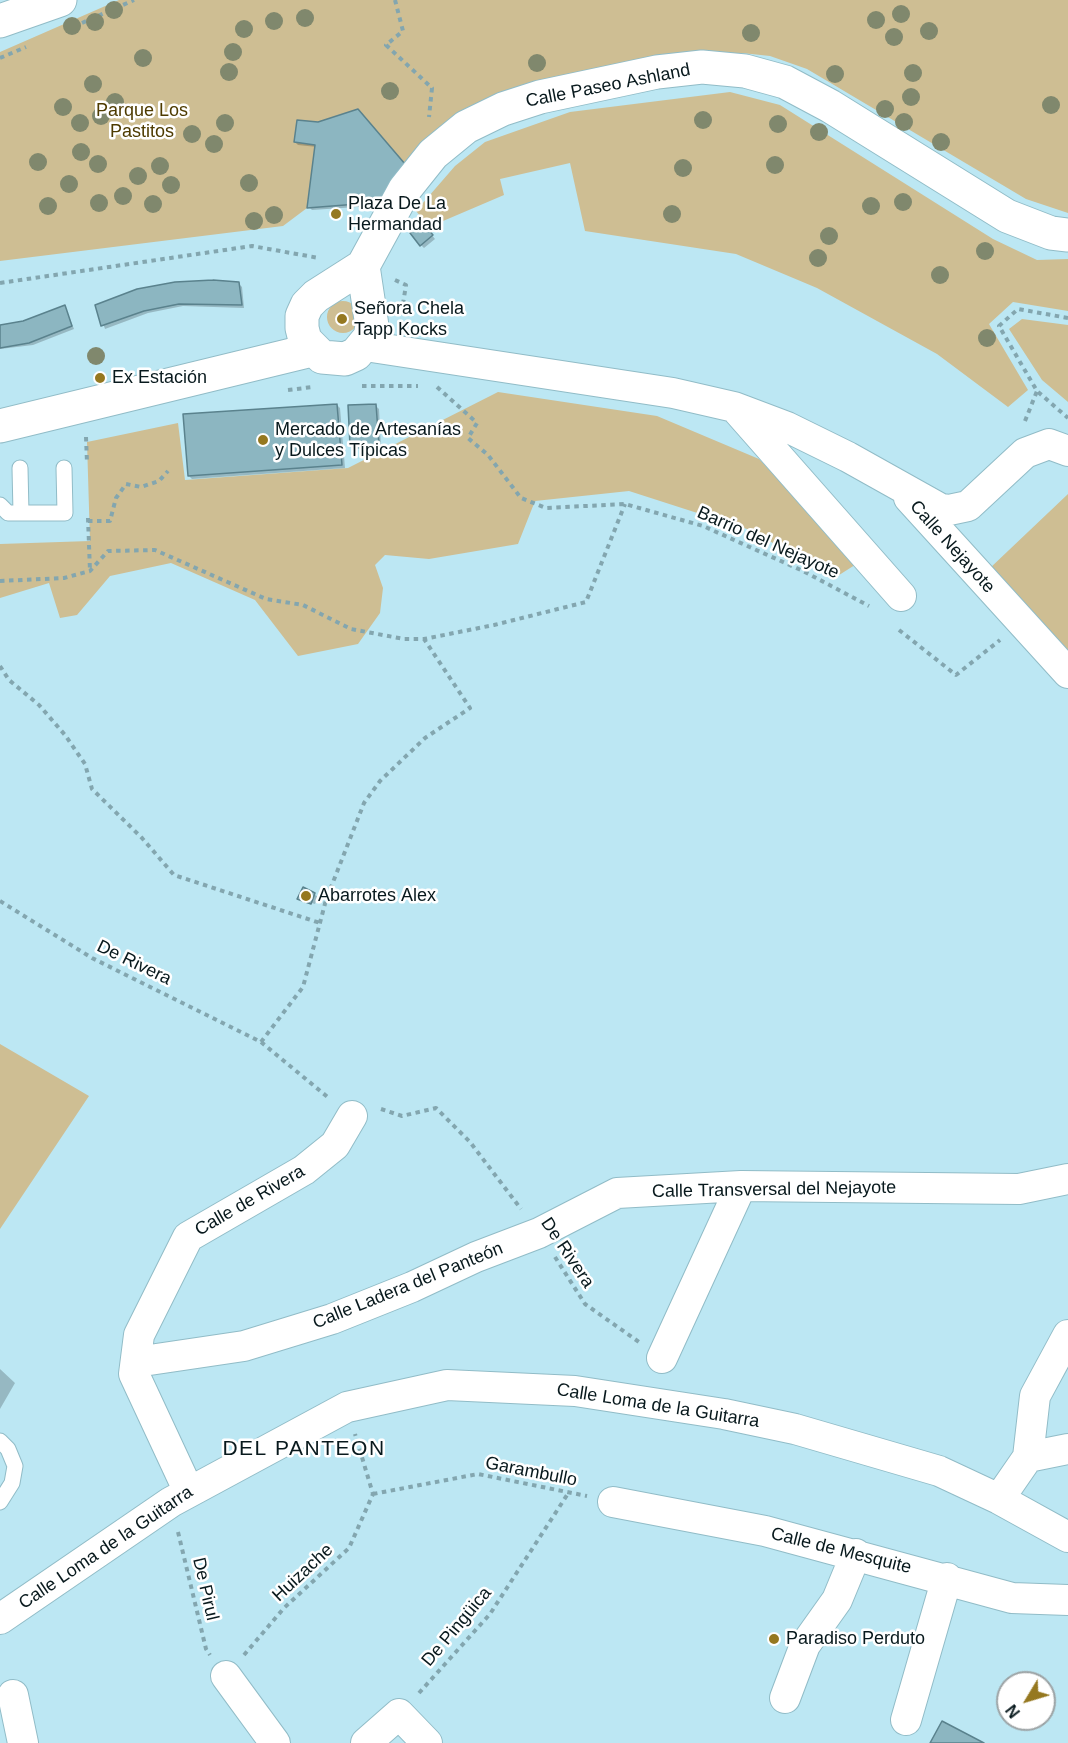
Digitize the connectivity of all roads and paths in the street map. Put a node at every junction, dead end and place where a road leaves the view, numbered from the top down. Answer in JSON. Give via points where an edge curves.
{"nodes":[{"id":1,"x":60,"y":0,"type":"edge"},
{"id":2,"x":395,"y":0,"type":"edge"},
{"id":3,"x":0,"y":21,"type":"edge"},
{"id":4,"x":428,"y":126,"type":"dead end"},
{"id":5,"x":1068,"y":236,"type":"edge"},
{"id":6,"x":321,"y":258,"type":"dead end"},
{"id":7,"x":363,"y":266,"type":"junction"},
{"id":8,"x":0,"y":283,"type":"edge"},
{"id":9,"x":1068,"y":318,"type":"edge"},
{"id":10,"x":368,"y":331,"type":"junction"},
{"id":11,"x":312,"y":350,"type":"junction"},
{"id":12,"x":435,"y":386,"type":"dead end"},
{"id":13,"x":734,"y":406,"type":"junction"},
{"id":14,"x":1068,"y":418,"type":"edge"},
{"id":15,"x":0,"y":426,"type":"edge"},
{"id":16,"x":1068,"y":451,"type":"edge"},
{"id":17,"x":20,"y":468,"type":"dead end"},
{"id":18,"x":64,"y":468,"type":"dead end"},
{"id":19,"x":168,"y":471,"type":"dead end"},
{"id":20,"x":899,"y":487,"type":"junction"},
{"id":21,"x":625,"y":504,"type":"junction"},
{"id":22,"x":0,"y":505,"type":"edge"},
{"id":23,"x":21,"y":513,"type":"junction"},
{"id":24,"x":88,"y":521,"type":"dead end"},
{"id":25,"x":0,"y":581,"type":"edge"},
{"id":26,"x":891,"y":610,"type":"junction"},
{"id":27,"x":899,"y":630,"type":"junction"},
{"id":28,"x":424,"y":639,"type":"junction"},
{"id":29,"x":1001,"y":639,"type":"dead end"},
{"id":30,"x":0,"y":666,"type":"edge"},
{"id":31,"x":1068,"y":673,"type":"edge"},
{"id":32,"x":0,"y":901,"type":"edge"},
{"id":33,"x":320,"y":923,"type":"junction"},
{"id":34,"x":436,"y":1108,"type":"dead end"},
{"id":35,"x":351,"y":1116,"type":"dead end"},
{"id":36,"x":1068,"y":1179,"type":"edge"},
{"id":37,"x":741,"y":1186,"type":"junction"},
{"id":38,"x":1020,"y":1188,"type":"junction"},
{"id":39,"x":1068,"y":1194,"type":"edge"},
{"id":40,"x":539,"y":1233,"type":"junction"},
{"id":41,"x":1068,"y":1335,"type":"edge"},
{"id":42,"x":662,"y":1358,"type":"joint"},
{"id":43,"x":136,"y":1362,"type":"junction"},
{"id":44,"x":346,"y":1407,"type":"junction"},
{"id":45,"x":0,"y":1441,"type":"edge"},
{"id":46,"x":1068,"y":1449,"type":"edge"},
{"id":47,"x":1028,"y":1457,"type":"junction"},
{"id":48,"x":569,"y":1492,"type":"junction"},
{"id":49,"x":373,"y":1494,"type":"junction"},
{"id":50,"x":180,"y":1497,"type":"junction"},
{"id":51,"x":999,"y":1499,"type":"junction"},
{"id":52,"x":0,"y":1502,"type":"edge"},
{"id":53,"x":613,"y":1502,"type":"joint"},
{"id":54,"x":1068,"y":1537,"type":"edge"},
{"id":55,"x":856,"y":1554,"type":"junction"},
{"id":56,"x":947,"y":1578,"type":"junction"},
{"id":57,"x":1068,"y":1604,"type":"edge"},
{"id":58,"x":0,"y":1619,"type":"edge"},
{"id":59,"x":226,"y":1676,"type":"junction"},
{"id":60,"x":13,"y":1695,"type":"dead end"},
{"id":61,"x":785,"y":1698,"type":"dead end"},
{"id":62,"x":399,"y":1714,"type":"junction"},
{"id":63,"x":906,"y":1719,"type":"dead end"},
{"id":64,"x":23,"y":1743,"type":"edge"},
{"id":65,"x":275,"y":1743,"type":"edge"},
{"id":66,"x":366,"y":1743,"type":"edge"},
{"id":67,"x":427,"y":1743,"type":"edge"}],
"edges":[{"from":1,"to":3,"type":"street"},
{"from":2,"to":4,"type":"path","via":[[403,32],[386,45],[432,88]]},
{"from":5,"to":7,"type":"street","name":"Calle Paseo Ashland","via":[[1007,216],[785,82],[745,71],[702,68],[657,72],[540,97],[466,127],[433,154],[405,189]]},
{"from":6,"to":8,"type":"path","via":[[252,246]]},
{"from":7,"to":10,"type":"street"},
{"from":7,"to":11,"type":"street","name":"Calle Paseo Ashland","via":[[308,305],[302,328]]},
{"from":9,"to":14,"type":"path","via":[[1018,309],[999,326],[1037,392]]},
{"from":10,"to":11,"type":"street","via":[[356,354],[333,360]]},
{"from":10,"to":13,"type":"street"},
{"from":11,"to":15,"type":"street"},
{"from":12,"to":21,"type":"path","name":"Barrio del Nejayote","via":[[477,423],[468,438],[488,455],[521,498],[546,508]]},
{"from":13,"to":20,"type":"street","via":[[787,427]]},
{"from":13,"to":26,"type":"street"},
{"from":16,"to":20,"type":"street","name":"Calle Nejayote","via":[[1049,444],[1025,453],[959,510],[941,509]]},
{"from":17,"to":23,"type":"lane"},
{"from":18,"to":23,"type":"lane","via":[[64,513]]},
{"from":19,"to":24,"type":"path","via":[[159,481],[141,487],[126,484],[116,498],[110,521]]},
{"from":20,"to":31,"type":"street","name":"Calle Nejayote"},
{"from":21,"to":26,"type":"path","name":"Barrio del Nejayote","via":[[703,526]]},
{"from":21,"to":28,"type":"path","via":[[586,602]]},
{"from":22,"to":23,"type":"lane","via":[[8,513]]},
{"from":25,"to":28,"type":"path","via":[[64,578],[90,571],[108,551],[155,550],[266,599],[303,605],[351,629]]},
{"from":26,"to":27,"type":"path"},
{"from":26,"to":27,"type":"path","name":"Barrio del Nejayote"},
{"from":27,"to":29,"type":"path","name":"Barrio del Nejayote","via":[[956,675]]},
{"from":28,"to":33,"type":"path","via":[[470,708],[425,738],[364,803]]},
{"from":30,"to":33,"type":"path","via":[[64,735],[85,764],[92,789],[174,875]]},
{"from":32,"to":33,"type":"path","name":"De Rivera","via":[[92,958],[261,1042],[303,987]]},
{"from":34,"to":40,"type":"path","name":"De Rivera","via":[[470,1142]]},
{"from":35,"to":43,"type":"street","name":"Calle de Rivera","via":[[335,1145],[304,1170],[188,1237],[139,1335]]},
{"from":36,"to":38,"type":"street","name":"Calle Transversal del Nejayote"},
{"from":37,"to":38,"type":"street","name":"Calle Transversal del Nejayote"},
{"from":37,"to":40,"type":"street","name":"Calle Transversal del Nejayote","via":[[617,1193]]},
{"from":37,"to":42,"type":"street"},
{"from":38,"to":39,"type":"street","name":"Calle Transversal del Nejayote"},
{"from":40,"to":42,"type":"path","name":"De Rivera","via":[[585,1304]]},
{"from":40,"to":43,"type":"street","name":"Calle Ladera del Panteón","via":[[332,1320],[244,1346]]},
{"from":41,"to":47,"type":"street","via":[[1035,1396]]},
{"from":43,"to":50,"type":"street","name":"Calle de Rivera","via":[[134,1374]]},
{"from":44,"to":49,"type":"path"},
{"from":44,"to":50,"type":"street","name":"Calle Loma de la Guitarra"},
{"from":44,"to":51,"type":"street","name":"Calle Loma de la Guitarra","via":[[447,1385],[575,1391],[795,1429],[939,1471]]},
{"from":45,"to":52,"type":"lane","via":[[15,1467],[12,1483]]},
{"from":46,"to":47,"type":"street"},
{"from":47,"to":51,"type":"street"},
{"from":48,"to":49,"type":"path","name":"Garambullo","via":[[478,1474]]},
{"from":48,"to":53,"type":"path","name":"Garambullo"},
{"from":48,"to":62,"type":"path","name":"De Pingüica","via":[[490,1614]]},
{"from":49,"to":59,"type":"path","name":"Huizache","via":[[349,1548],[284,1608]]},
{"from":50,"to":58,"type":"street","name":"Calle Loma de la Guitarra"},
{"from":50,"to":59,"type":"path","name":"De Pirul","via":[[206,1649]]},
{"from":51,"to":54,"type":"street","name":"Calle Loma de la Guitarra"},
{"from":53,"to":55,"type":"street","name":"Calle de Mesquite","via":[[765,1531]]},
{"from":55,"to":56,"type":"street","name":"Calle de Mesquite"},
{"from":55,"to":61,"type":"street","via":[[837,1600],[805,1645]]},
{"from":56,"to":57,"type":"street","name":"Calle de Mesquite","via":[[1012,1598]]},
{"from":56,"to":63,"type":"street"},
{"from":59,"to":65,"type":"street"},
{"from":60,"to":64,"type":"street"},
{"from":62,"to":66,"type":"street"},
{"from":62,"to":67,"type":"street"}]}
